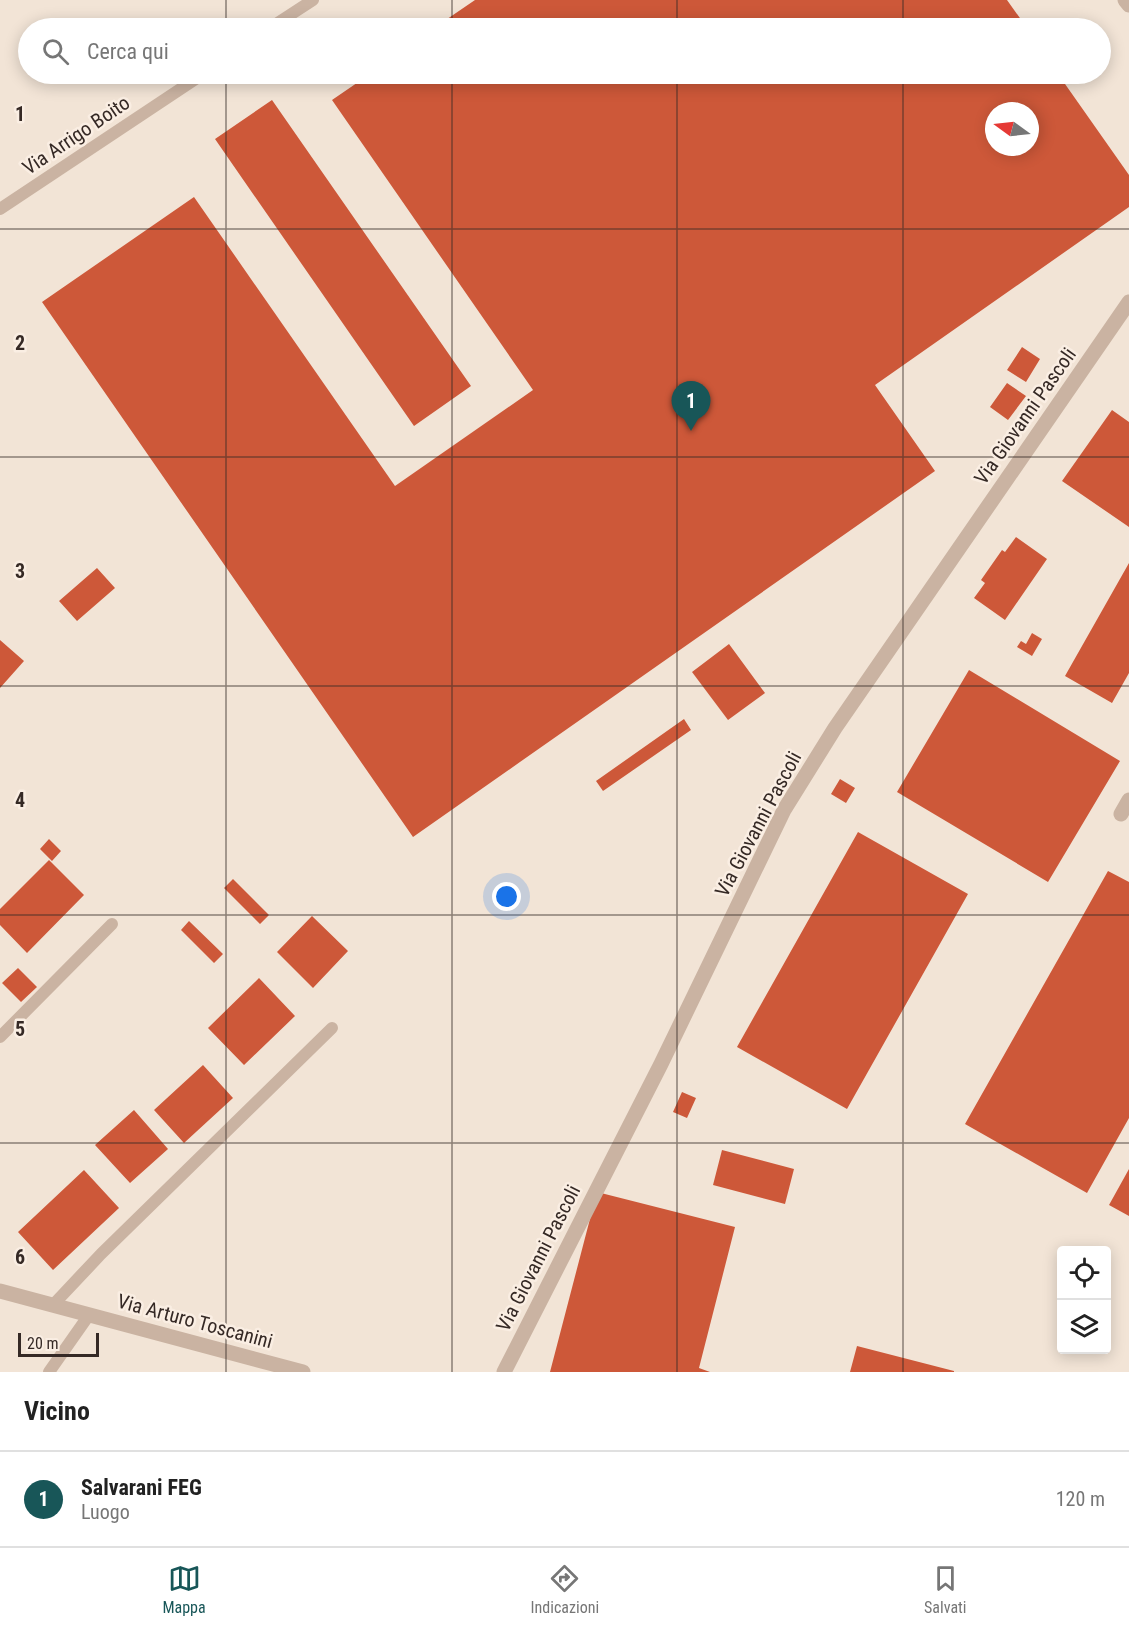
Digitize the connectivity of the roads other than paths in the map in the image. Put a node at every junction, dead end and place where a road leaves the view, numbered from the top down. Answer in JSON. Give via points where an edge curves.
{"nodes":[{"id":1,"x":313,"y":0,"type":"edge"},
{"id":2,"x":1125,"y":0,"type":"edge"},
{"id":3,"x":1129,"y":5,"type":"edge"},
{"id":4,"x":285,"y":18,"type":"edge"},
{"id":5,"x":188,"y":84,"type":"edge"},
{"id":6,"x":0,"y":209,"type":"edge"},
{"id":7,"x":1129,"y":302,"type":"edge"},
{"id":8,"x":1129,"y":800,"type":"edge"},
{"id":9,"x":1120,"y":814,"type":"dead end"},
{"id":10,"x":112,"y":924,"type":"dead end"},
{"id":11,"x":332,"y":1028,"type":"dead end"},
{"id":12,"x":0,"y":1037,"type":"edge"},
{"id":13,"x":0,"y":1291,"type":"edge"},
{"id":14,"x":53,"y":1305,"type":"junction"},
{"id":15,"x":89,"y":1315,"type":"junction"},
{"id":16,"x":294,"y":1371,"type":"edge"},
{"id":17,"x":49,"y":1372,"type":"edge"},
{"id":18,"x":504,"y":1372,"type":"edge"}],
"edges":[{"from":1,"to":4,"type":"lane"},
{"from":2,"to":3,"type":"street"},
{"from":5,"to":6,"type":"lane","name":"Via Arrigo Boito"},
{"from":7,"to":18,"type":"street","name":"Via Giovanni Pascoli","via":[[835,728],[784,810]]},
{"from":8,"to":9,"type":"street"},
{"from":10,"to":12,"type":"lane"},
{"from":11,"to":14,"type":"lane"},
{"from":13,"to":14,"type":"street","name":"Via Arturo Toscanini"},
{"from":14,"to":15,"type":"street","name":"Via Arturo Toscanini"},
{"from":15,"to":16,"type":"street","name":"Via Arturo Toscanini"},
{"from":15,"to":17,"type":"lane","name":"Via Arturo Toscanini"}]}
